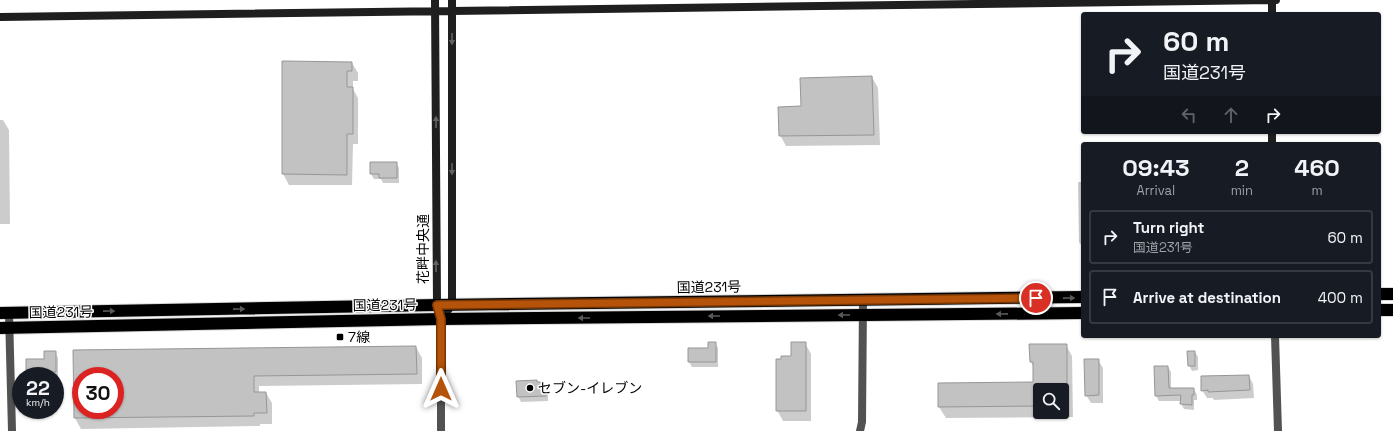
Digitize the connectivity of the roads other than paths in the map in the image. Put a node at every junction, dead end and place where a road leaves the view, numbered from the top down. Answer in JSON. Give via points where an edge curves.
{"nodes":[{"id":1,"x":435,"y":0,"type":"edge"},
{"id":2,"x":452,"y":0,"type":"edge"},
{"id":3,"x":1272,"y":0,"type":"edge"},
{"id":4,"x":1276,"y":0,"type":"edge"},
{"id":5,"x":435,"y":11,"type":"junction"},
{"id":6,"x":452,"y":11,"type":"junction"},
{"id":7,"x":1272,"y":12,"type":"edge"},
{"id":8,"x":0,"y":17,"type":"edge"},
{"id":9,"x":1381,"y":294,"type":"edge"},
{"id":10,"x":1393,"y":294,"type":"edge"},
{"id":11,"x":1081,"y":298,"type":"edge"},
{"id":12,"x":863,"y":300,"type":"junction"},
{"id":13,"x":437,"y":305,"type":"junction"},
{"id":14,"x":452,"y":305,"type":"junction"},
{"id":15,"x":1381,"y":310,"type":"edge"},
{"id":16,"x":1393,"y":310,"type":"edge"},
{"id":17,"x":4,"y":313,"type":"edge"},
{"id":18,"x":1081,"y":313,"type":"edge"},
{"id":19,"x":864,"y":315,"type":"junction"},
{"id":20,"x":441,"y":319,"type":"junction"},
{"id":21,"x":5,"y":328,"type":"edge"},
{"id":22,"x":1275,"y":338,"type":"edge"},
{"id":23,"x":12,"y":431,"type":"edge"},
{"id":24,"x":441,"y":431,"type":"edge"},
{"id":25,"x":860,"y":431,"type":"edge"},
{"id":26,"x":1278,"y":431,"type":"edge"}],
"edges":[{"from":1,"to":5,"type":"street","name":"花畔中央通"},
{"from":2,"to":6,"type":"street","name":"花畔中央通"},
{"from":3,"to":4,"type":"street"},
{"from":3,"to":6,"type":"street"},
{"from":3,"to":7,"type":"street"},
{"from":5,"to":6,"type":"street"},
{"from":5,"to":8,"type":"street"},
{"from":13,"to":5,"type":"street","name":"花畔中央通","one_way":true},
{"from":6,"to":14,"type":"street","name":"花畔中央通","one_way":true},
{"from":9,"to":10,"type":"highway"},
{"from":12,"to":11,"type":"highway","name":"国道231号","one_way":true},
{"from":12,"to":14,"type":"highway","name":"国道231号"},
{"from":12,"to":19,"type":"street"},
{"from":13,"to":14,"type":"highway","name":"国道231号"},
{"from":17,"to":13,"type":"highway","name":"国道231号","one_way":true},
{"from":13,"to":20,"type":"street","name":"花畔中央通"},
{"from":14,"to":20,"type":"street"},
{"from":15,"to":16,"type":"highway"},
{"from":17,"to":21,"type":"street"},
{"from":18,"to":19,"type":"highway","name":"国道231号","one_way":true},
{"from":19,"to":20,"type":"highway","name":"国道231号","one_way":true},
{"from":19,"to":25,"type":"street"},
{"from":20,"to":21,"type":"highway","name":"国道231号"},
{"from":20,"to":24,"type":"street"},
{"from":21,"to":23,"type":"street"},
{"from":22,"to":26,"type":"street"}]}
